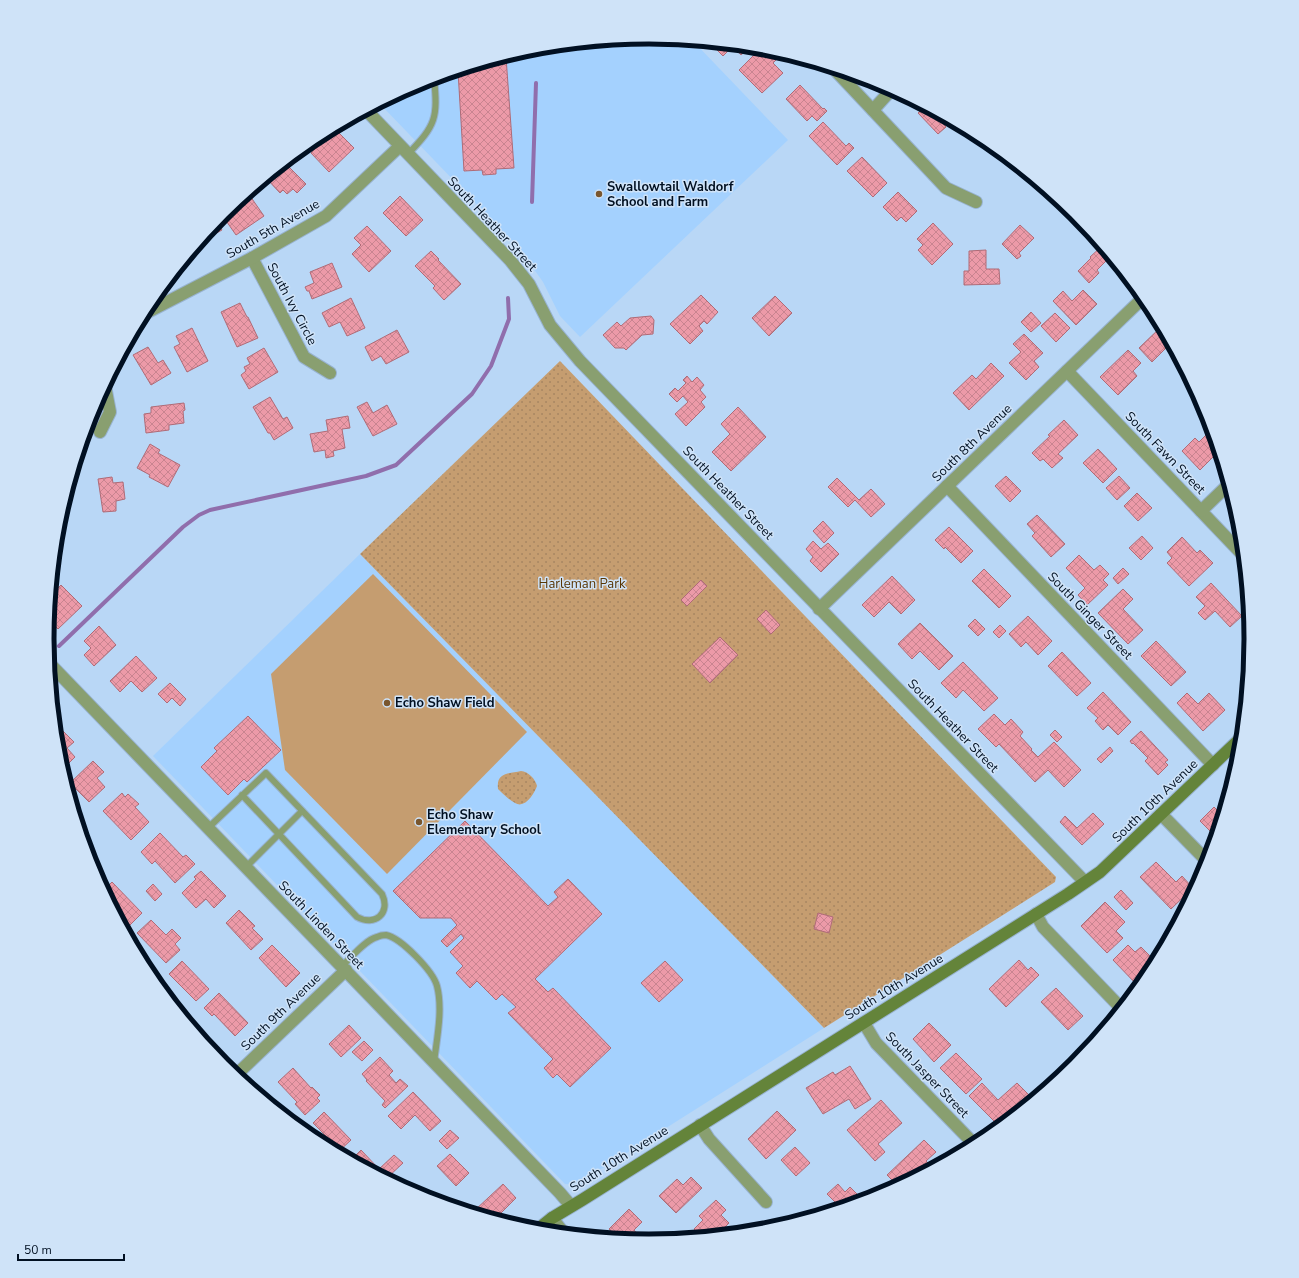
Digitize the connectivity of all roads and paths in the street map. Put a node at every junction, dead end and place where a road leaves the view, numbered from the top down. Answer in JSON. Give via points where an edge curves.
{"nodes":[{"id":1,"x":841,"y":76,"type":"edge"},
{"id":2,"x":435,"y":84,"type":"edge"},
{"id":3,"x":888,"y":94,"type":"edge"},
{"id":4,"x":873,"y":110,"type":"junction"},
{"id":5,"x":370,"y":114,"type":"edge"},
{"id":6,"x":404,"y":150,"type":"junction"},
{"id":7,"x":976,"y":202,"type":"dead end"},
{"id":8,"x":252,"y":258,"type":"junction"},
{"id":9,"x":1139,"y":301,"type":"edge"},
{"id":10,"x":155,"y":308,"type":"edge"},
{"id":11,"x":1067,"y":371,"type":"junction"},
{"id":12,"x":330,"y":373,"type":"dead end"},
{"id":13,"x":107,"y":396,"type":"edge"},
{"id":14,"x":100,"y":432,"type":"dead end"},
{"id":15,"x":947,"y":486,"type":"junction"},
{"id":16,"x":1225,"y":488,"type":"edge"},
{"id":17,"x":1201,"y":511,"type":"junction"},
{"id":18,"x":1237,"y":549,"type":"edge"},
{"id":19,"x":819,"y":609,"type":"junction"},
{"id":20,"x":56,"y":670,"type":"edge"},
{"id":21,"x":1235,"y":744,"type":"edge"},
{"id":22,"x":1213,"y":765,"type":"junction"},
{"id":23,"x":242,"y":795,"type":"junction"},
{"id":24,"x":302,"y":812,"type":"junction"},
{"id":25,"x":1162,"y":814,"type":"junction"},
{"id":26,"x":208,"y":828,"type":"junction"},
{"id":27,"x":279,"y":834,"type":"junction"},
{"id":28,"x":1203,"y":857,"type":"edge"},
{"id":29,"x":246,"y":866,"type":"junction"},
{"id":30,"x":1085,"y":882,"type":"junction"},
{"id":31,"x":1036,"y":914,"type":"junction"},
{"id":32,"x":344,"y":968,"type":"junction"},
{"id":33,"x":1118,"y":1005,"type":"edge"},
{"id":34,"x":864,"y":1022,"type":"junction"},
{"id":35,"x":434,"y":1062,"type":"junction"},
{"id":36,"x":240,"y":1071,"type":"edge"},
{"id":37,"x":700,"y":1125,"type":"junction"},
{"id":38,"x":970,"y":1140,"type":"edge"},
{"id":39,"x":766,"y":1202,"type":"dead end"},
{"id":40,"x":571,"y":1206,"type":"junction"},
{"id":41,"x":552,"y":1218,"type":"junction"},
{"id":42,"x":544,"y":1225,"type":"edge"},
{"id":43,"x":559,"y":1227,"type":"edge"}],
"edges":[{"from":1,"to":4,"type":"street"},
{"from":2,"to":6,"type":"lane","via":[[436,113],[430,128],[421,140]]},
{"from":3,"to":4,"type":"street"},
{"from":4,"to":7,"type":"street","via":[[946,188]]},
{"from":5,"to":6,"type":"street","name":"South Heather Street"},
{"from":6,"to":8,"type":"street","name":"South 5th Avenue","via":[[326,216]]},
{"from":6,"to":19,"type":"street","name":"South Heather Street","via":[[510,260],[529,284],[550,325],[580,361]]},
{"from":8,"to":10,"type":"street","name":"South 5th Avenue"},
{"from":8,"to":12,"type":"street","name":"South Ivy Circle","via":[[304,357]]},
{"from":9,"to":11,"type":"street","name":"South 8th Avenue"},
{"from":11,"to":15,"type":"street","name":"South 8th Avenue"},
{"from":11,"to":17,"type":"street","name":"South Fawn Street"},
{"from":13,"to":14,"type":"street","via":[[110,412]]},
{"from":15,"to":19,"type":"street","name":"South 8th Avenue"},
{"from":15,"to":22,"type":"street","name":"South Ginger Street"},
{"from":16,"to":17,"type":"street"},
{"from":17,"to":18,"type":"street","name":"South Fawn Street"},
{"from":19,"to":30,"type":"street","name":"South Heather Street"},
{"from":20,"to":26,"type":"street","name":"South Linden Street"},
{"from":21,"to":22,"type":"main road","name":"South 10th Avenue"},
{"from":22,"to":25,"type":"main road","name":"South 10th Avenue"},
{"from":23,"to":24,"type":"lane","via":[[266,773]]},
{"from":23,"to":26,"type":"lane"},
{"from":23,"to":27,"type":"lane"},
{"from":24,"to":27,"type":"lane"},
{"from":24,"to":27,"type":"lane","via":[[382,894],[385,905],[382,915],[367,921],[357,917]]},
{"from":25,"to":28,"type":"street"},
{"from":25,"to":30,"type":"main road","name":"South 10th Avenue","via":[[1100,872]]},
{"from":26,"to":29,"type":"street","name":"South Linden Street"},
{"from":27,"to":29,"type":"lane"},
{"from":29,"to":32,"type":"street","name":"South Linden Street"},
{"from":30,"to":31,"type":"main road","name":"South 10th Avenue"},
{"from":31,"to":33,"type":"street","via":[[1043,926]]},
{"from":31,"to":34,"type":"main road","name":"South 10th Avenue"},
{"from":32,"to":35,"type":"street","name":"South Linden Street"},
{"from":32,"to":35,"type":"lane","via":[[369,940],[385,935],[406,947],[419,960],[437,984],[438,1028]]},
{"from":32,"to":36,"type":"street","name":"South 9th Avenue"},
{"from":34,"to":37,"type":"main road","name":"South 10th Avenue"},
{"from":34,"to":38,"type":"street","name":"South Jasper Street","via":[[876,1043]]},
{"from":35,"to":40,"type":"street","name":"South Linden Street"},
{"from":37,"to":39,"type":"street","via":[[709,1139]]},
{"from":37,"to":40,"type":"main road","name":"South 10th Avenue"},
{"from":40,"to":41,"type":"main road","name":"South 10th Avenue"},
{"from":41,"to":42,"type":"main road","name":"South 10th Avenue"},
{"from":41,"to":43,"type":"street"}]}
